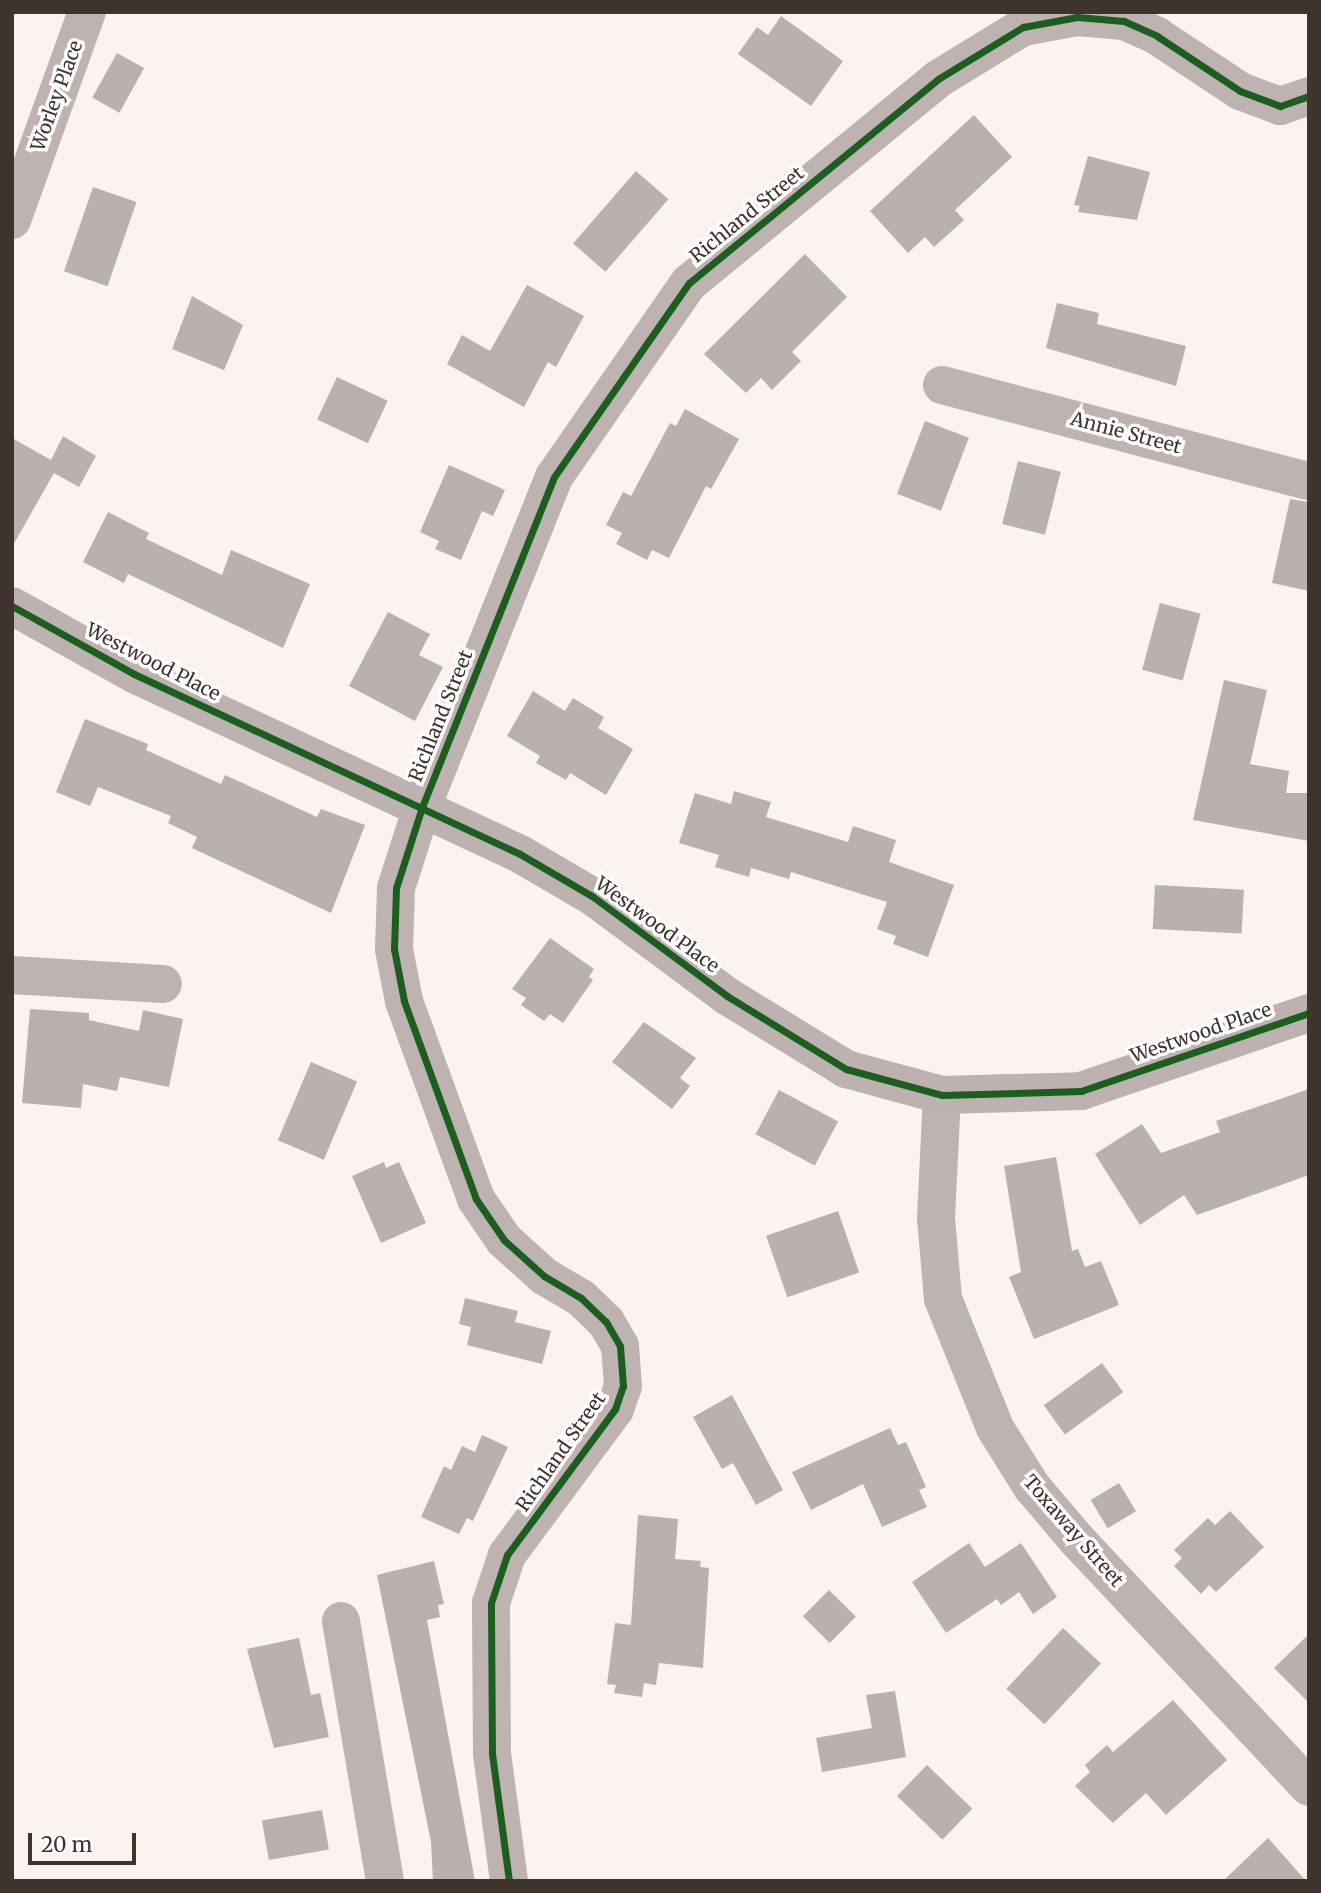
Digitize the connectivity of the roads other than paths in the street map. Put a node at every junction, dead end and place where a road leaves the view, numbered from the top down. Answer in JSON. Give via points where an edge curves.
{"nodes":[{"id":1,"x":87,"y":12,"type":"edge"},
{"id":2,"x":1294,"y":101,"type":"edge"},
{"id":3,"x":12,"y":220,"type":"edge"},
{"id":4,"x":942,"y":385,"type":"dead end"},
{"id":5,"x":1309,"y":481,"type":"edge"},
{"id":6,"x":12,"y":606,"type":"edge"},
{"id":7,"x":422,"y":807,"type":"junction"},
{"id":8,"x":12,"y":975,"type":"edge"},
{"id":9,"x":163,"y":984,"type":"dead end"},
{"id":10,"x":1309,"y":1013,"type":"edge"},
{"id":11,"x":942,"y":1095,"type":"junction"},
{"id":12,"x":341,"y":1621,"type":"dead end"},
{"id":13,"x":1309,"y":1787,"type":"edge"},
{"id":14,"x":385,"y":1881,"type":"edge"},
{"id":15,"x":509,"y":1881,"type":"edge"}],
"edges":[{"from":1,"to":3,"type":"street","name":"Worley Place"},
{"from":2,"to":7,"type":"street","name":"Richland Street","via":[[1240,91],[1146,31],[1124,22],[1077,17],[1023,27],[927,88],[689,283],[554,477]]},
{"from":4,"to":5,"type":"street","name":"Annie Street"},
{"from":6,"to":7,"type":"street","name":"Westwood Place","via":[[134,674]]},
{"from":7,"to":11,"type":"street","name":"Westwood Place","via":[[592,895],[804,1046],[846,1069]]},
{"from":7,"to":15,"type":"street","name":"Richland Street","via":[[396,888],[394,948],[404,1001],[446,1125],[476,1199],[504,1240],[606,1322],[620,1346],[622,1367],[615,1409],[507,1555],[491,1603],[492,1753]]},
{"from":8,"to":9,"type":"street"},
{"from":10,"to":11,"type":"street","name":"Westwood Place","via":[[1081,1091]]},
{"from":11,"to":13,"type":"street","name":"Toxaway Street","via":[[936,1218],[943,1299],[995,1429],[1032,1488],[1078,1541]]},
{"from":12,"to":14,"type":"street"}]}
